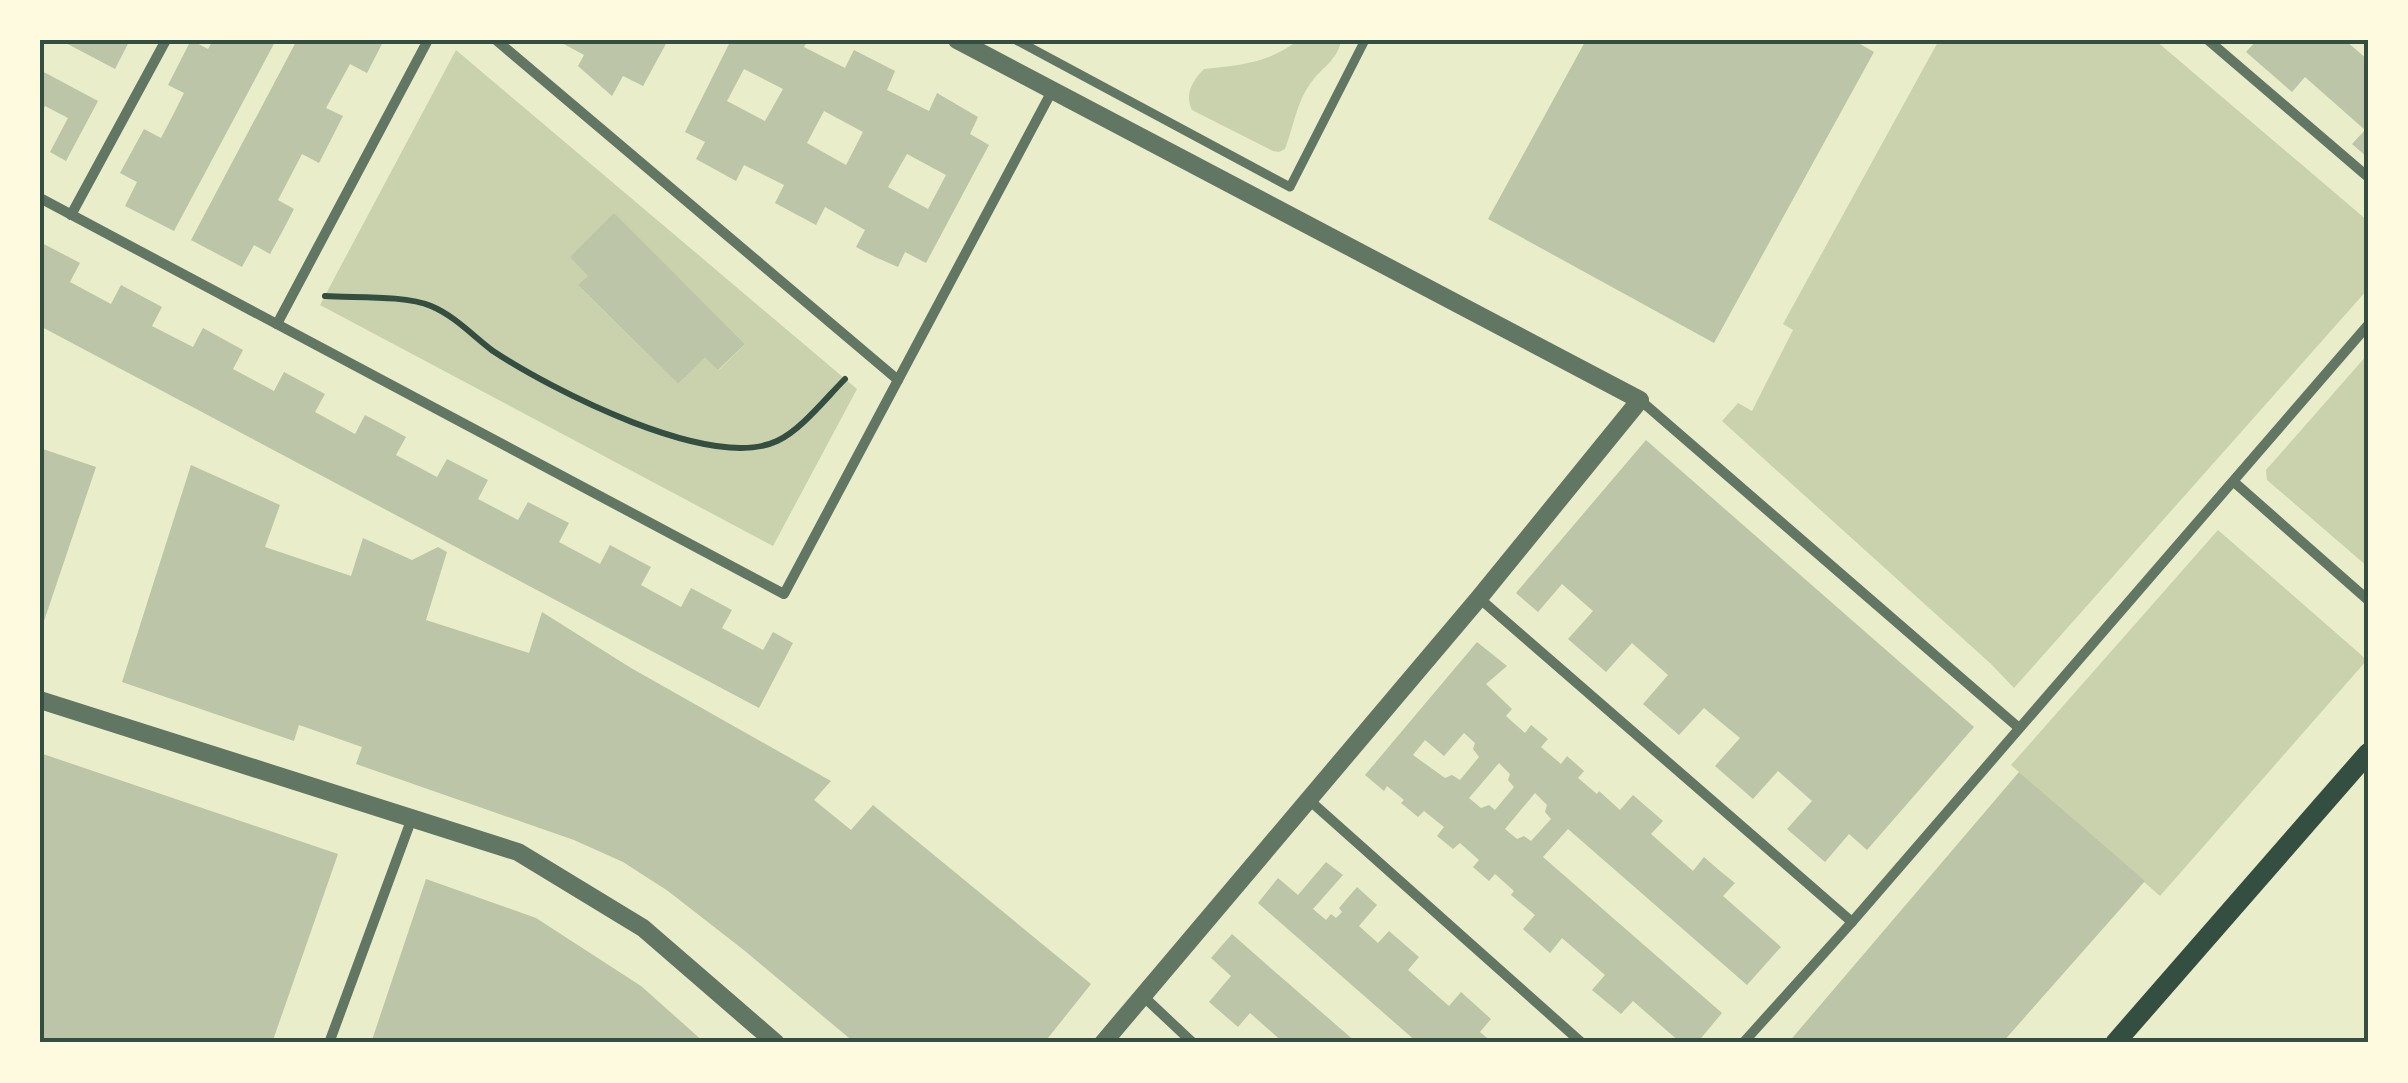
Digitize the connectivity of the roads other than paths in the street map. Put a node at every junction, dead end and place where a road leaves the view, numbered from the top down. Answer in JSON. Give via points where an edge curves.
{"nodes":[{"id":1,"x":166,"y":40,"type":"edge"},
{"id":2,"x":428,"y":40,"type":"edge"},
{"id":3,"x":496,"y":40,"type":"edge"},
{"id":4,"x":956,"y":40,"type":"edge"},
{"id":5,"x":1016,"y":40,"type":"edge"},
{"id":6,"x":1365,"y":40,"type":"edge"},
{"id":7,"x":2208,"y":40,"type":"edge"},
{"id":8,"x":1052,"y":91,"type":"junction"},
{"id":9,"x":2368,"y":176,"type":"edge"},
{"id":10,"x":40,"y":198,"type":"edge"},
{"id":11,"x":71,"y":214,"type":"junction"},
{"id":12,"x":277,"y":324,"type":"junction"},
{"id":13,"x":2368,"y":325,"type":"edge"},
{"id":14,"x":898,"y":380,"type":"junction"},
{"id":15,"x":1640,"y":400,"type":"junction"},
{"id":16,"x":2234,"y":482,"type":"junction"},
{"id":17,"x":1480,"y":598,"type":"junction"},
{"id":18,"x":2368,"y":600,"type":"edge"},
{"id":19,"x":40,"y":700,"type":"edge"},
{"id":20,"x":2020,"y":728,"type":"junction"},
{"id":21,"x":2368,"y":754,"type":"edge"},
{"id":22,"x":1308,"y":799,"type":"junction"},
{"id":23,"x":412,"y":818,"type":"junction"},
{"id":24,"x":1852,"y":922,"type":"junction"},
{"id":25,"x":1143,"y":996,"type":"junction"},
{"id":26,"x":329,"y":1043,"type":"edge"},
{"id":27,"x":776,"y":1043,"type":"edge"},
{"id":28,"x":1104,"y":1043,"type":"edge"},
{"id":29,"x":1194,"y":1043,"type":"edge"},
{"id":30,"x":1582,"y":1043,"type":"edge"},
{"id":31,"x":1743,"y":1043,"type":"edge"},
{"id":32,"x":2115,"y":1043,"type":"edge"}],
"edges":[{"from":1,"to":11,"type":"street"},
{"from":2,"to":12,"type":"street"},
{"from":3,"to":14,"type":"street"},
{"from":4,"to":8,"type":"street"},
{"from":5,"to":6,"type":"street","via":[[1290,187]]},
{"from":7,"to":9,"type":"street"},
{"from":8,"to":14,"type":"street"},
{"from":8,"to":15,"type":"street"},
{"from":10,"to":11,"type":"street"},
{"from":11,"to":12,"type":"street"},
{"from":12,"to":14,"type":"street","via":[[784,594]]},
{"from":13,"to":16,"type":"street"},
{"from":15,"to":17,"type":"street"},
{"from":15,"to":20,"type":"street"},
{"from":16,"to":18,"type":"street"},
{"from":16,"to":20,"type":"street"},
{"from":17,"to":22,"type":"street"},
{"from":17,"to":24,"type":"street"},
{"from":19,"to":23,"type":"street"},
{"from":20,"to":24,"type":"street"},
{"from":21,"to":32,"type":"main road"},
{"from":22,"to":25,"type":"street"},
{"from":22,"to":30,"type":"street"},
{"from":23,"to":26,"type":"street"},
{"from":23,"to":27,"type":"street","via":[[518,852],[642,928]]},
{"from":24,"to":31,"type":"street"},
{"from":25,"to":28,"type":"street"},
{"from":25,"to":29,"type":"street"}]}
